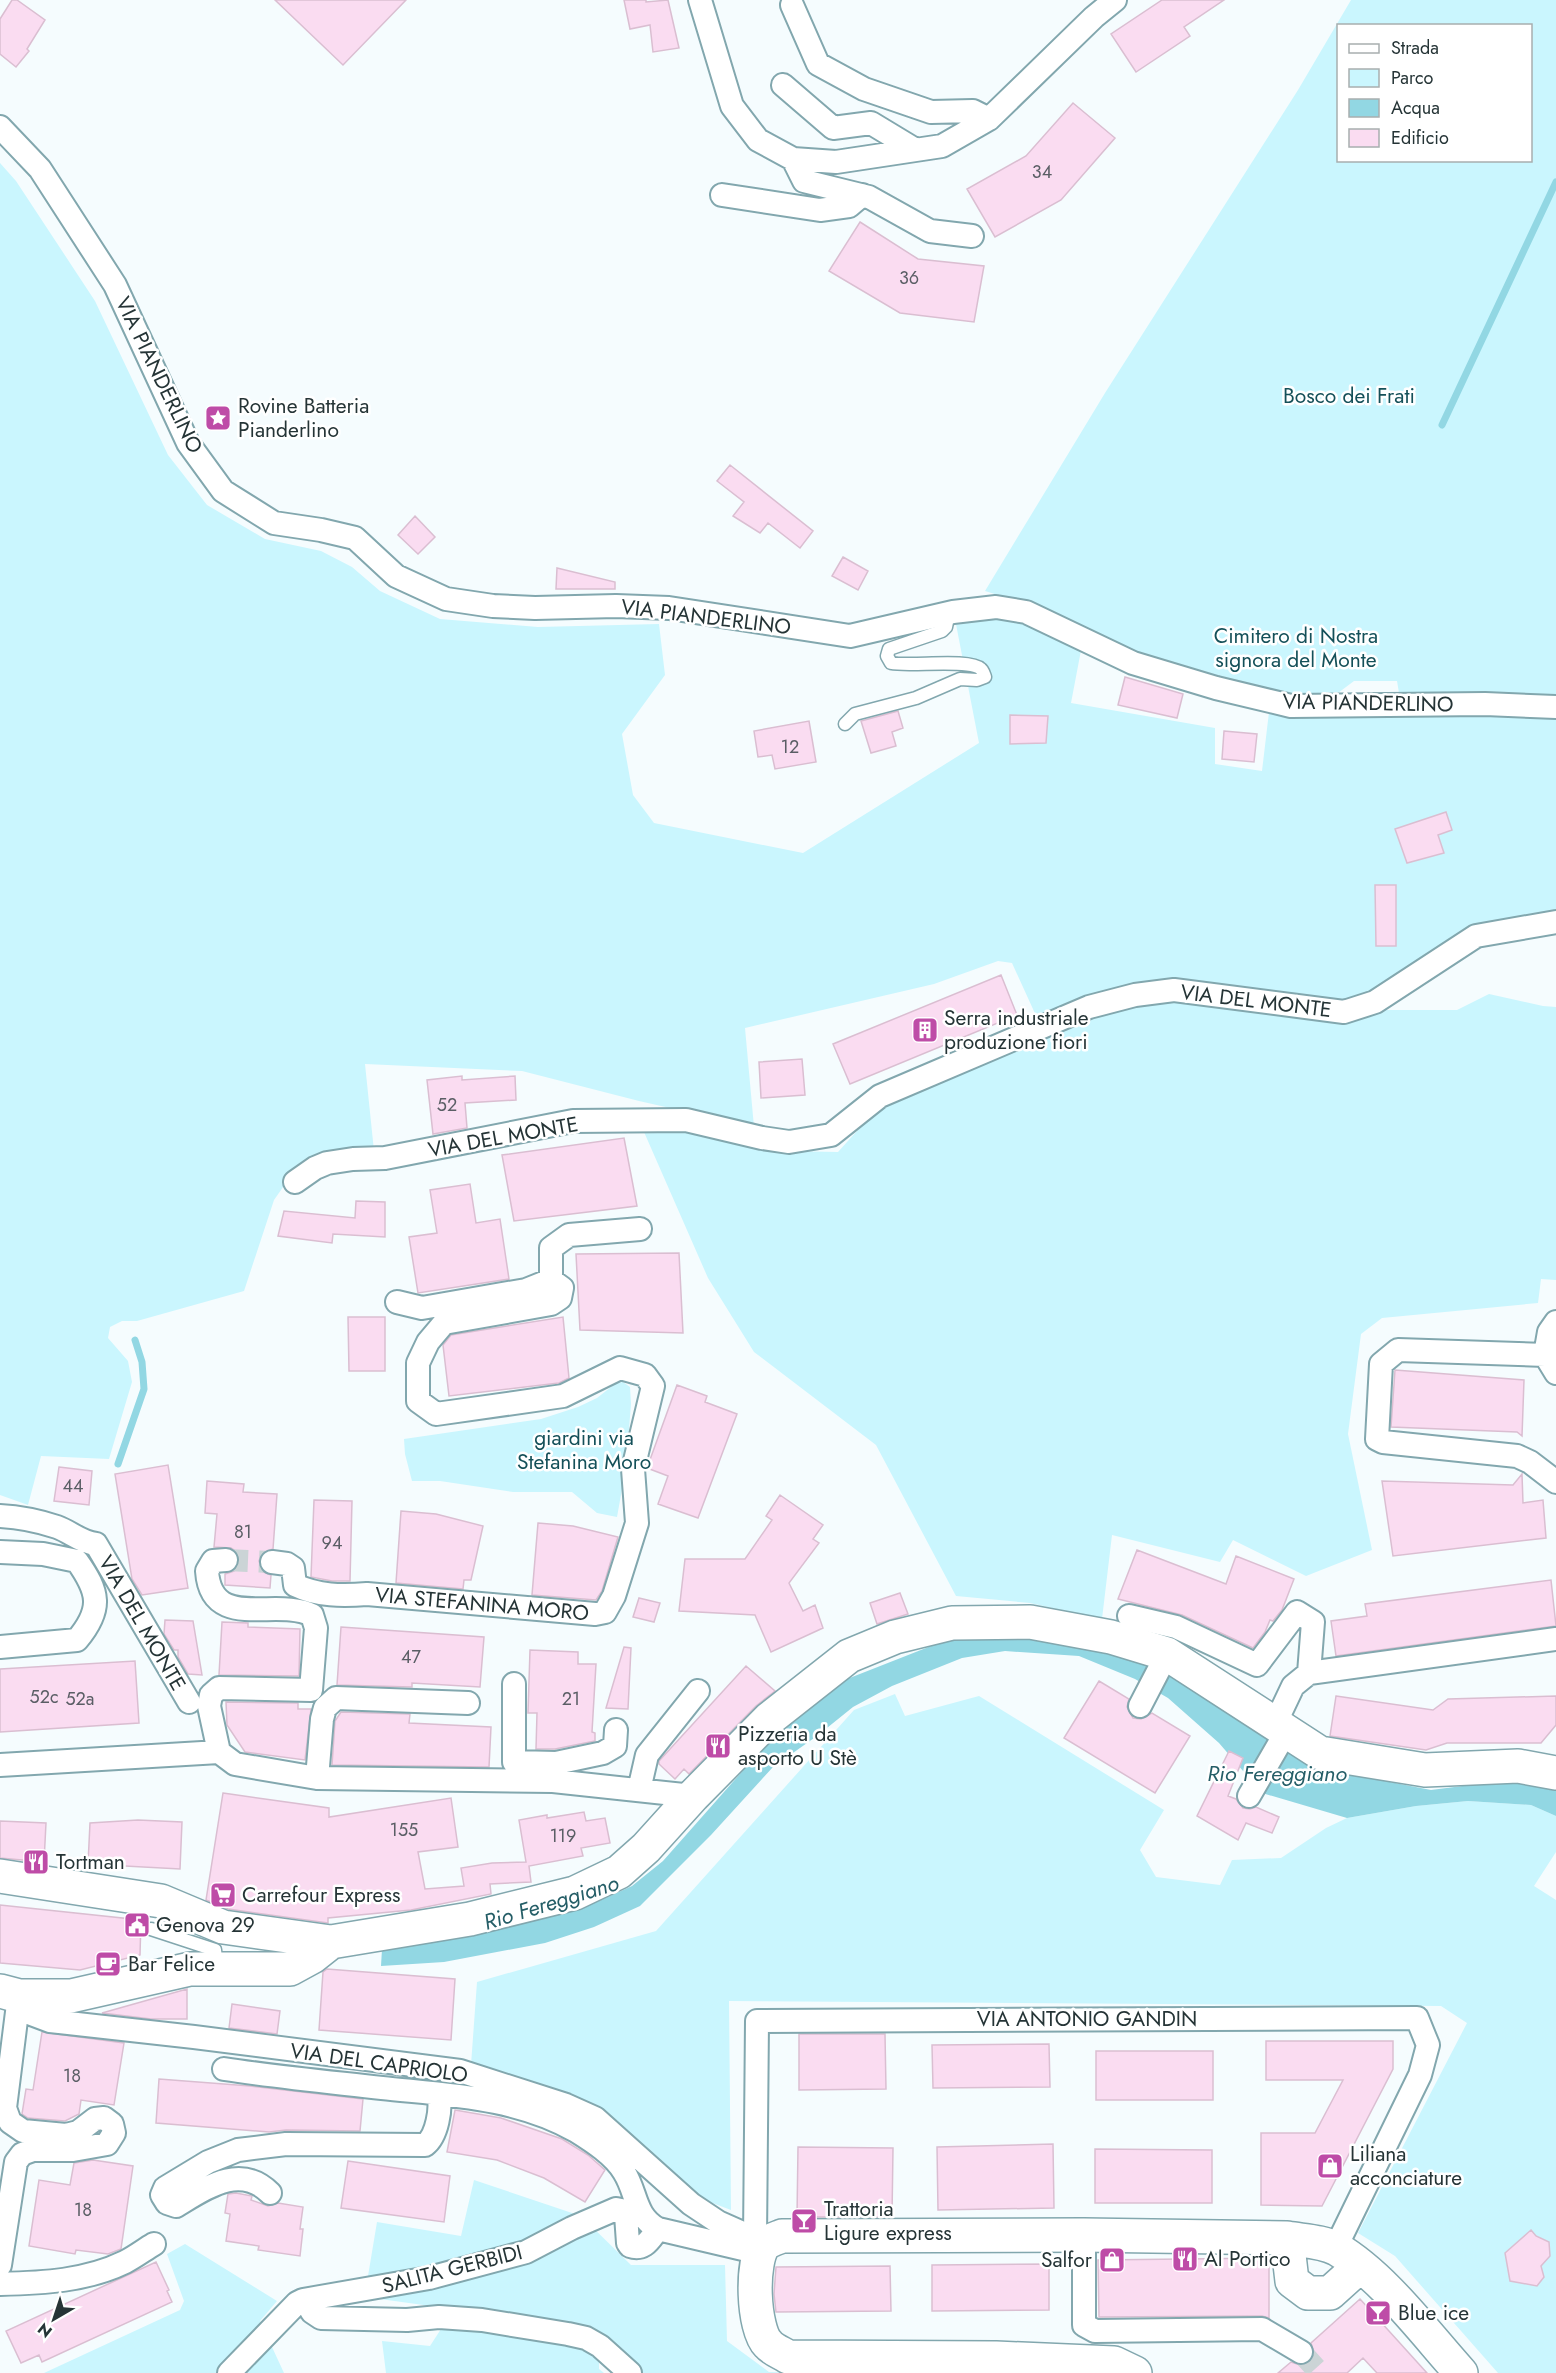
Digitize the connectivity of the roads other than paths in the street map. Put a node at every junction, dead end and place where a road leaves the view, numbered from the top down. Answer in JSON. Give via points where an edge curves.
{"nodes":[{"id":1,"x":700,"y":0,"type":"edge"},
{"id":2,"x":1115,"y":0,"type":"edge"},
{"id":3,"x":792,"y":5,"type":"dead end"},
{"id":4,"x":783,"y":86,"type":"dead end"},
{"id":5,"x":989,"y":119,"type":"junction"},
{"id":6,"x":0,"y":127,"type":"edge"},
{"id":7,"x":914,"y":149,"type":"junction"},
{"id":8,"x":793,"y":159,"type":"junction"},
{"id":9,"x":722,"y":195,"type":"dead end"},
{"id":10,"x":862,"y":195,"type":"junction"},
{"id":11,"x":972,"y":236,"type":"dead end"},
{"id":12,"x":948,"y":613,"type":"junction"},
{"id":13,"x":1556,"y":707,"type":"edge"},
{"id":14,"x":845,"y":724,"type":"dead end"},
{"id":15,"x":1556,"y":922,"type":"edge"},
{"id":16,"x":295,"y":1182,"type":"dead end"},
{"id":17,"x":640,"y":1229,"type":"dead end"},
{"id":18,"x":552,"y":1280,"type":"junction"},
{"id":19,"x":397,"y":1302,"type":"dead end"},
{"id":20,"x":1556,"y":1322,"type":"edge"},
{"id":21,"x":1550,"y":1364,"type":"edge"},
{"id":22,"x":1556,"y":1482,"type":"edge"},
{"id":23,"x":0,"y":1516,"type":"edge"},
{"id":24,"x":0,"y":1552,"type":"edge"},
{"id":25,"x":226,"y":1560,"type":"tunnel mouth"},
{"id":26,"x":272,"y":1562,"type":"tunnel mouth"},
{"id":27,"x":1129,"y":1616,"type":"dead end"},
{"id":28,"x":1556,"y":1639,"type":"edge"},
{"id":29,"x":0,"y":1647,"type":"edge"},
{"id":30,"x":1164,"y":1659,"type":"junction"},
{"id":31,"x":1309,"y":1673,"type":"junction"},
{"id":32,"x":514,"y":1684,"type":"dead end"},
{"id":33,"x":698,"y":1691,"type":"dead end"},
{"id":34,"x":1144,"y":1699,"type":"dead end"},
{"id":35,"x":189,"y":1702,"type":"dead end"},
{"id":36,"x":468,"y":1703,"type":"dead end"},
{"id":37,"x":616,"y":1730,"type":"dead end"},
{"id":38,"x":1280,"y":1733,"type":"junction"},
{"id":39,"x":219,"y":1752,"type":"junction"},
{"id":40,"x":0,"y":1765,"type":"edge"},
{"id":41,"x":555,"y":1772,"type":"junction"},
{"id":42,"x":1556,"y":1773,"type":"edge"},
{"id":43,"x":317,"y":1778,"type":"junction"},
{"id":44,"x":639,"y":1790,"type":"junction"},
{"id":45,"x":1251,"y":1792,"type":"dead end"},
{"id":46,"x":693,"y":1796,"type":"junction"},
{"id":47,"x":0,"y":1876,"type":"edge"},
{"id":48,"x":151,"y":1929,"type":"dead end"},
{"id":49,"x":247,"y":1930,"type":"junction"},
{"id":50,"x":331,"y":1942,"type":"junction"},
{"id":51,"x":218,"y":1969,"type":"junction"},
{"id":52,"x":251,"y":1969,"type":"junction"},
{"id":53,"x":12,"y":1999,"type":"edge"},
{"id":54,"x":224,"y":2069,"type":"dead end"},
{"id":55,"x":438,"y":2094,"type":"junction"},
{"id":56,"x":270,"y":2193,"type":"dead end"},
{"id":57,"x":658,"y":2229,"type":"junction"},
{"id":58,"x":1084,"y":2235,"type":"junction"},
{"id":59,"x":1287,"y":2238,"type":"junction"},
{"id":60,"x":154,"y":2244,"type":"dead end"},
{"id":61,"x":760,"y":2245,"type":"junction"},
{"id":62,"x":1348,"y":2257,"type":"junction"},
{"id":63,"x":0,"y":2265,"type":"edge"},
{"id":64,"x":0,"y":2284,"type":"edge"},
{"id":65,"x":305,"y":2300,"type":"junction"},
{"id":66,"x":1301,"y":2352,"type":"tunnel mouth"},
{"id":67,"x":229,"y":2373,"type":"edge"},
{"id":68,"x":630,"y":2373,"type":"edge"},
{"id":69,"x":1135,"y":2373,"type":"edge"},
{"id":70,"x":1461,"y":2373,"type":"edge"}],
"edges":[{"from":1,"to":8,"type":"street","via":[[732,106],[758,140]]},
{"from":2,"to":5,"type":"street"},
{"from":3,"to":5,"type":"street","via":[[818,64],[864,89],[931,112],[973,111]]},
{"from":4,"to":7,"type":"street","via":[[832,128],[871,123]]},
{"from":5,"to":7,"type":"street","via":[[942,146]]},
{"from":6,"to":12,"type":"street","name":"VIA PIANDERLINO","via":[[40,169],[115,285],[188,443],[223,491],[274,523],[355,538],[396,576],[446,599],[493,606],[669,608],[850,636]]},
{"from":7,"to":8,"type":"street","via":[[836,162]]},
{"from":8,"to":10,"type":"street","via":[[804,181]]},
{"from":9,"to":10,"type":"street","via":[[820,210],[849,206]]},
{"from":10,"to":11,"type":"street","via":[[930,231]]},
{"from":12,"to":13,"type":"street","name":"VIA PIANDERLINO","via":[[996,607],[1026,612],[1133,663],[1292,706]]},
{"from":12,"to":14,"type":"lane","via":[[942,631],[889,649],[886,656],[891,663],[900,665],[974,665],[982,669],[985,677],[960,679],[916,698],[855,714]]},
{"from":15,"to":16,"type":"street","name":"VIA DEL MONTE","via":[[1476,936],[1375,1002],[1344,1011],[1174,990],[1089,1007],[880,1096],[831,1135],[789,1142],[686,1120],[573,1121],[385,1158],[327,1163]]},
{"from":17,"to":18,"type":"street","name":"VIA STEFANINA MORO","via":[[569,1235],[551,1248]]},
{"from":18,"to":19,"type":"street","via":[[526,1290],[422,1308]]},
{"from":18,"to":26,"type":"street","name":"VIA STEFANINA MORO","via":[[562,1288],[560,1298],[551,1304],[444,1323],[428,1342],[418,1363],[418,1401],[436,1414],[563,1396],[620,1368],[645,1374],[653,1386],[633,1469],[638,1523],[614,1596],[604,1612],[310,1593],[295,1586],[293,1568]]},
{"from":20,"to":21,"type":"street","via":[[1549,1332]]},
{"from":21,"to":22,"type":"street","via":[[1398,1350],[1381,1364],[1377,1439],[1518,1456]]},
{"from":23,"to":35,"type":"street","name":"VIA DEL MONTE","via":[[58,1527],[86,1543],[96,1544]]},
{"from":24,"to":29,"type":"street","via":[[43,1554],[77,1561],[93,1583],[95,1608],[90,1624],[77,1640]]},
{"from":25,"to":39,"type":"street","via":[[213,1561],[207,1571],[208,1585],[217,1598],[232,1609],[301,1609],[312,1615],[316,1628],[311,1690],[219,1688],[211,1695],[209,1706]]},
{"from":27,"to":31,"type":"street","via":[[1176,1627],[1257,1665],[1297,1612],[1313,1622]]},
{"from":28,"to":31,"type":"street"},
{"from":30,"to":34,"type":"street"},
{"from":30,"to":38,"type":"street"},
{"from":30,"to":46,"type":"street","via":[[1111,1637],[1030,1622],[952,1623],[895,1636],[849,1656],[769,1719]]},
{"from":31,"to":38,"type":"street","via":[[1293,1686]]},
{"from":32,"to":41,"type":"street","via":[[514,1762]]},
{"from":33,"to":44,"type":"street","via":[[647,1755]]},
{"from":36,"to":43,"type":"street","via":[[336,1698],[325,1708],[322,1719]]},
{"from":37,"to":41,"type":"street","via":[[615,1746]]},
{"from":38,"to":42,"type":"street","via":[[1320,1753],[1425,1770],[1518,1766]]},
{"from":38,"to":45,"type":"street"},
{"from":39,"to":40,"type":"street"},
{"from":39,"to":43,"type":"street","via":[[235,1764]]},
{"from":41,"to":43,"type":"street"},
{"from":41,"to":44,"type":"street"},
{"from":44,"to":46,"type":"street"},
{"from":46,"to":50,"type":"street","via":[[619,1872],[575,1893],[470,1919]]},
{"from":47,"to":49,"type":"street","via":[[161,1901],[223,1927]]},
{"from":48,"to":51,"type":"lane","via":[[215,1950]]},
{"from":49,"to":50,"type":"street"},
{"from":49,"to":52,"type":"street","via":[[254,1940]]},
{"from":50,"to":52,"type":"street","via":[[290,1969]]},
{"from":51,"to":52,"type":"street"},
{"from":51,"to":53,"type":"street","via":[[190,1969],[71,1996]]},
{"from":53,"to":61,"type":"street","name":"VIA DEL CAPRIOLO","via":[[50,2021],[460,2072],[566,2105],[595,2118],[691,2204]]},
{"from":53,"to":63,"type":"street","via":[[5,2108],[10,2122],[23,2131],[66,2135],[104,2118],[112,2124],[114,2133],[106,2144],[22,2154],[16,2162]]},
{"from":54,"to":55,"type":"street","name":"VIA DEL CAPRIOLO"},
{"from":55,"to":56,"type":"street","name":"VIA DEL CAPRIOLO","via":[[438,2117],[431,2140],[425,2145],[286,2144],[238,2150],[208,2162],[165,2188],[162,2195],[167,2204],[176,2206],[219,2181],[239,2178],[261,2184]]},
{"from":55,"to":57,"type":"street","name":"VIA DEL CAPRIOLO","via":[[473,2097],[548,2116],[578,2132],[624,2171],[643,2218]]},
{"from":57,"to":61,"type":"street"},
{"from":57,"to":65,"type":"street","name":"SALITA GERBIDI","via":[[646,2245],[630,2246],[626,2215],[616,2209],[526,2252],[429,2278]]},
{"from":58,"to":59,"type":"street"},
{"from":58,"to":61,"type":"street","via":[[782,2236]]},
{"from":58,"to":66,"type":"street","via":[[1084,2325],[1095,2331],[1262,2329]]},
{"from":59,"to":62,"type":"street","via":[[1320,2243]]},
{"from":59,"to":62,"type":"street","via":[[1292,2281],[1308,2293],[1330,2293]]},
{"from":60,"to":64,"type":"street","via":[[126,2262],[84,2277]]},
{"from":61,"to":62,"type":"street","name":"VIA ANTONIO GANDIN","via":[[757,2020],[1417,2018],[1428,2045],[1420,2075]]},
{"from":61,"to":69,"type":"street","via":[[756,2269],[757,2321],[767,2344],[788,2357],[1114,2363]]},
{"from":62,"to":70,"type":"street","via":[[1380,2283]]},
{"from":65,"to":67,"type":"street","name":"SALITA GERBIDI","via":[[297,2303]]},
{"from":65,"to":68,"type":"street","via":[[312,2313],[321,2318],[482,2320],[586,2338]]}]}
